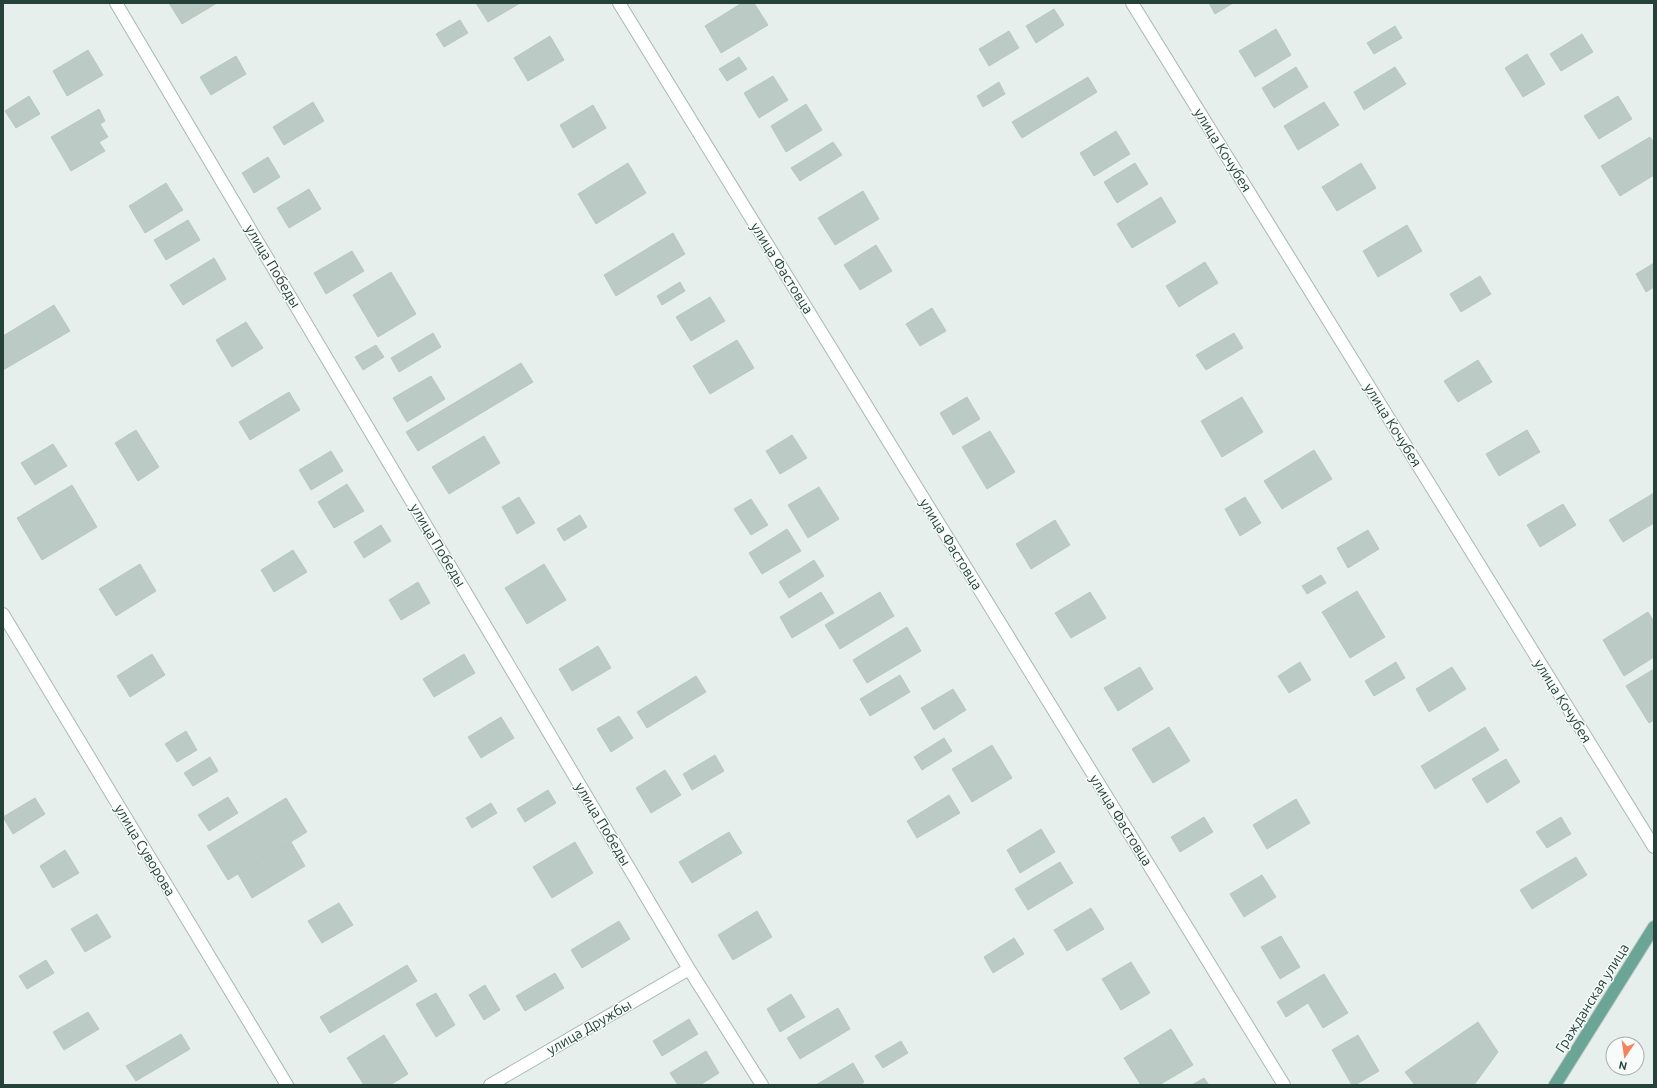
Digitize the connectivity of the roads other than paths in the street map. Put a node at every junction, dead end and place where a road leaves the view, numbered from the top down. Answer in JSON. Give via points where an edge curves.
{"nodes":[{"id":1,"x":116,"y":3,"type":"edge"},
{"id":2,"x":619,"y":3,"type":"edge"},
{"id":3,"x":1132,"y":3,"type":"edge"},
{"id":4,"x":3,"y":614,"type":"edge"},
{"id":5,"x":1654,"y":848,"type":"edge"},
{"id":6,"x":1654,"y":926,"type":"edge"},
{"id":7,"x":689,"y":969,"type":"junction"},
{"id":8,"x":287,"y":1085,"type":"edge"},
{"id":9,"x":490,"y":1085,"type":"edge"},
{"id":10,"x":762,"y":1085,"type":"edge"},
{"id":11,"x":1284,"y":1085,"type":"edge"},
{"id":12,"x":1555,"y":1085,"type":"edge"}],
"edges":[{"from":1,"to":7,"type":"street","name":"улица Победы"},
{"from":2,"to":11,"type":"street","name":"улица Фастовца"},
{"from":3,"to":5,"type":"street","name":"улица Кочубея"},
{"from":4,"to":8,"type":"street","name":"улица Суворова"},
{"from":6,"to":12,"type":"main road","name":"Гражданская улица"},
{"from":7,"to":9,"type":"street","name":"улица Дружбы"},
{"from":7,"to":10,"type":"street","name":"улица Победы"}]}
